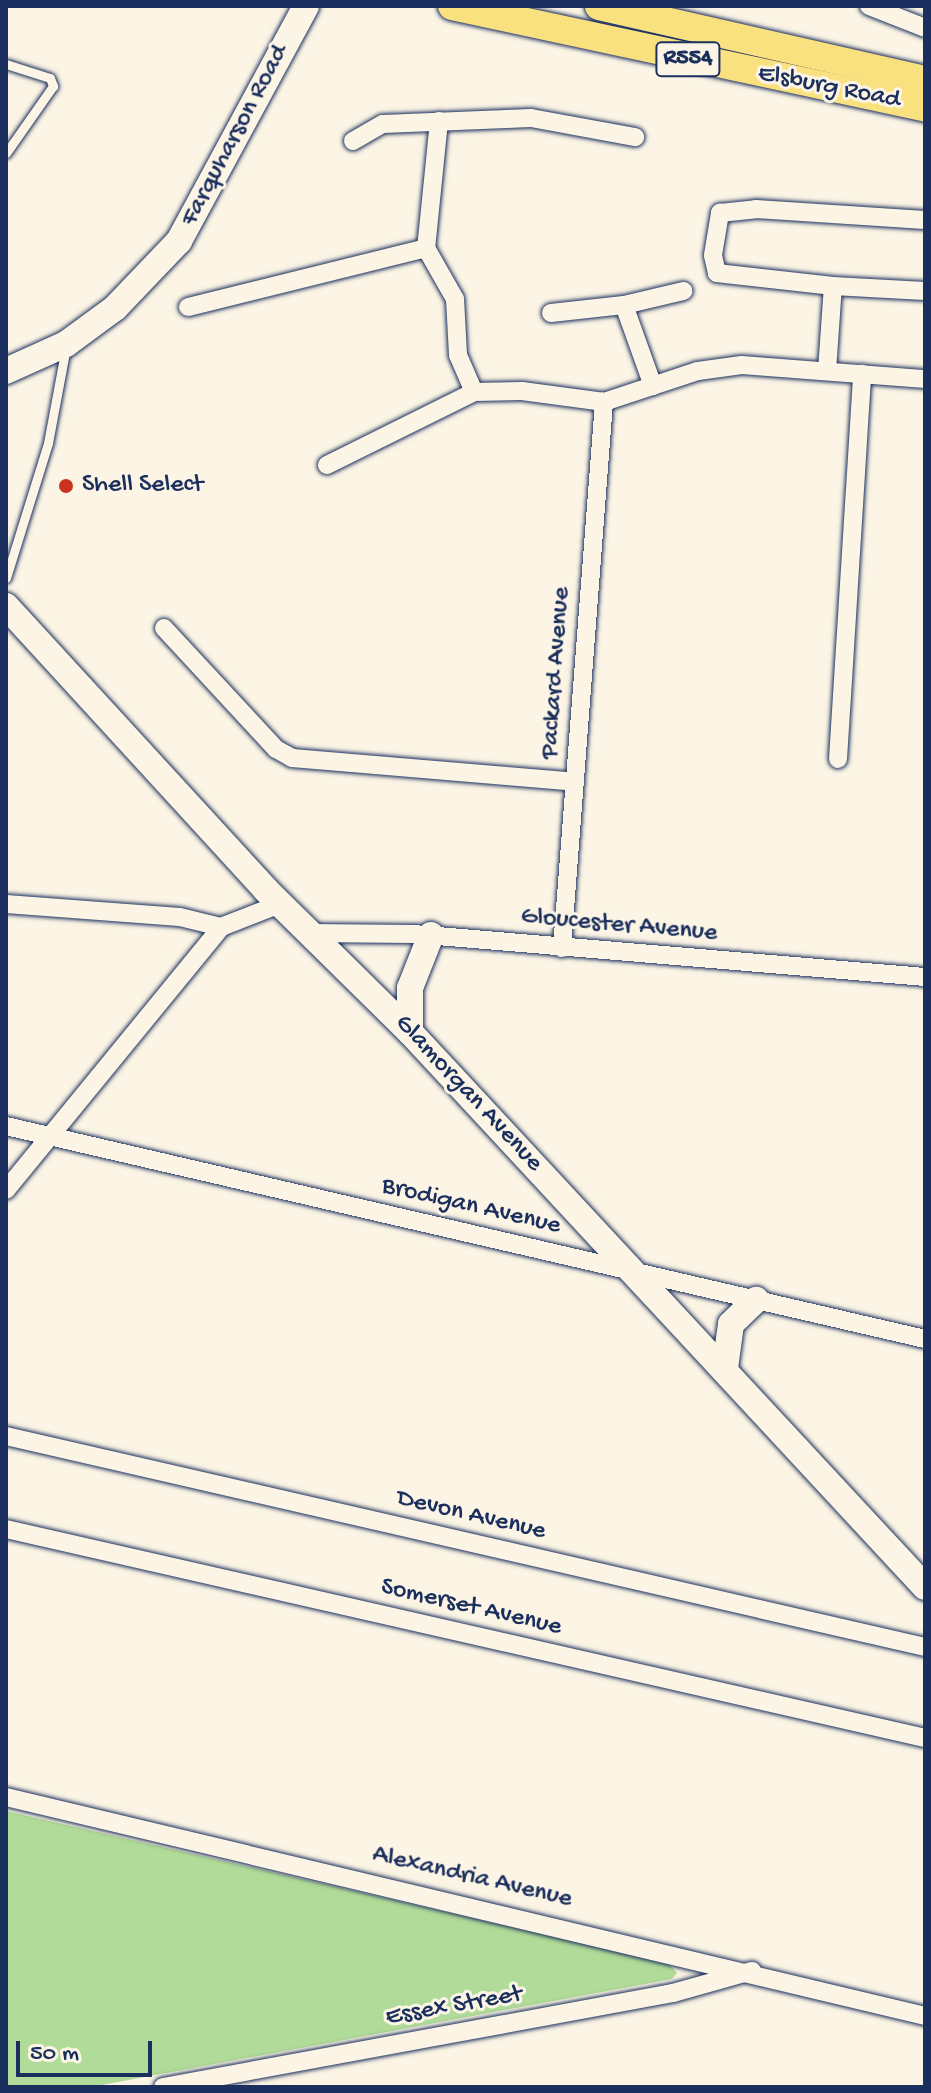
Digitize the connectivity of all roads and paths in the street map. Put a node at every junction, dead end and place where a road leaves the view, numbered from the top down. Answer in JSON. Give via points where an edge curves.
{"nodes":[{"id":1,"x":306,"y":6,"type":"edge"},
{"id":2,"x":452,"y":6,"type":"edge"},
{"id":3,"x":599,"y":6,"type":"edge"},
{"id":4,"x":869,"y":6,"type":"edge"},
{"id":5,"x":925,"y":28,"type":"edge"},
{"id":6,"x":6,"y":64,"type":"edge"},
{"id":7,"x":925,"y":80,"type":"edge"},
{"id":8,"x":925,"y":107,"type":"edge"},
{"id":9,"x":439,"y":121,"type":"junction"},
{"id":10,"x":635,"y":137,"type":"dead end"},
{"id":11,"x":353,"y":141,"type":"dead end"},
{"id":12,"x":6,"y":153,"type":"edge"},
{"id":13,"x":925,"y":220,"type":"edge"},
{"id":14,"x":426,"y":248,"type":"junction"},
{"id":15,"x":833,"y":286,"type":"junction"},
{"id":16,"x":683,"y":291,"type":"dead end"},
{"id":17,"x":925,"y":291,"type":"edge"},
{"id":18,"x":624,"y":305,"type":"junction"},
{"id":19,"x":188,"y":307,"type":"dead end"},
{"id":20,"x":551,"y":313,"type":"dead end"},
{"id":21,"x":66,"y":344,"type":"junction"},
{"id":22,"x":6,"y":371,"type":"edge"},
{"id":23,"x":827,"y":371,"type":"junction"},
{"id":24,"x":862,"y":374,"type":"junction"},
{"id":25,"x":925,"y":379,"type":"edge"},
{"id":26,"x":653,"y":386,"type":"junction"},
{"id":27,"x":474,"y":392,"type":"junction"},
{"id":28,"x":604,"y":402,"type":"junction"},
{"id":29,"x":327,"y":465,"type":"dead end"},
{"id":30,"x":6,"y":578,"type":"edge"},
{"id":31,"x":6,"y":606,"type":"edge"},
{"id":32,"x":164,"y":628,"type":"dead end"},
{"id":33,"x":838,"y":759,"type":"dead end"},
{"id":34,"x":575,"y":782,"type":"junction"},
{"id":35,"x":6,"y":904,"type":"edge"},
{"id":36,"x":280,"y":904,"type":"junction"},
{"id":37,"x":221,"y":927,"type":"junction"},
{"id":38,"x":309,"y":933,"type":"junction"},
{"id":39,"x":431,"y":935,"type":"junction"},
{"id":40,"x":562,"y":948,"type":"junction"},
{"id":41,"x":925,"y":977,"type":"edge"},
{"id":42,"x":410,"y":1032,"type":"junction"},
{"id":43,"x":6,"y":1126,"type":"edge"},
{"id":44,"x":51,"y":1134,"type":"junction"},
{"id":45,"x":6,"y":1190,"type":"edge"},
{"id":46,"x":637,"y":1274,"type":"junction"},
{"id":47,"x":756,"y":1300,"type":"junction"},
{"id":48,"x":925,"y":1339,"type":"edge"},
{"id":49,"x":725,"y":1368,"type":"junction"},
{"id":50,"x":6,"y":1436,"type":"edge"},
{"id":51,"x":6,"y":1529,"type":"edge"},
{"id":52,"x":925,"y":1587,"type":"edge"},
{"id":53,"x":925,"y":1647,"type":"edge"},
{"id":54,"x":925,"y":1738,"type":"edge"},
{"id":55,"x":6,"y":1797,"type":"edge"},
{"id":56,"x":752,"y":1971,"type":"junction"},
{"id":57,"x":925,"y":2016,"type":"edge"},
{"id":58,"x":163,"y":2087,"type":"edge"}],
"edges":[{"from":1,"to":21,"type":"street","name":"Farquharson Road","via":[[179,241],[115,308]]},
{"from":2,"to":8,"type":"main road","name":"Elsburg Road","number":"R554"},
{"from":3,"to":7,"type":"main road","name":"Elsburg Road","number":"R554"},
{"from":4,"to":5,"type":"street"},
{"from":6,"to":12,"type":"lane","via":[[50,78],[53,86]]},
{"from":9,"to":10,"type":"street","via":[[549,119]]},
{"from":9,"to":11,"type":"street","via":[[383,124]]},
{"from":9,"to":14,"type":"street"},
{"from":13,"to":15,"type":"street","via":[[737,208],[726,209],[715,220],[713,267],[723,277]]},
{"from":14,"to":19,"type":"street"},
{"from":14,"to":27,"type":"street","via":[[455,299],[458,355]]},
{"from":15,"to":17,"type":"street"},
{"from":15,"to":23,"type":"street"},
{"from":16,"to":18,"type":"street"},
{"from":18,"to":20,"type":"street"},
{"from":18,"to":26,"type":"street"},
{"from":21,"to":22,"type":"street","name":"Farquharson Road"},
{"from":21,"to":30,"type":"lane","via":[[48,443]]},
{"from":23,"to":24,"type":"street"},
{"from":23,"to":26,"type":"street","via":[[742,365],[698,371]]},
{"from":24,"to":25,"type":"street"},
{"from":24,"to":33,"type":"street"},
{"from":26,"to":28,"type":"street"},
{"from":27,"to":28,"type":"street","via":[[522,391]]},
{"from":27,"to":29,"type":"street"},
{"from":28,"to":34,"type":"street","name":"Packard Avenue"},
{"from":31,"to":36,"type":"street","name":"Glamorgan Avenue"},
{"from":32,"to":34,"type":"street","via":[[276,749],[292,758]]},
{"from":34,"to":40,"type":"street","name":"Packard Avenue"},
{"from":35,"to":37,"type":"street","via":[[180,917]]},
{"from":36,"to":37,"type":"street"},
{"from":36,"to":38,"type":"street","name":"Glamorgan Avenue"},
{"from":37,"to":44,"type":"street"},
{"from":38,"to":39,"type":"street","name":"Gloucester Avenue"},
{"from":38,"to":42,"type":"street","name":"Glamorgan Avenue"},
{"from":39,"to":40,"type":"street","name":"Gloucester Avenue"},
{"from":39,"to":42,"type":"street","via":[[410,988]]},
{"from":40,"to":41,"type":"street","name":"Gloucester Avenue"},
{"from":42,"to":46,"type":"street","name":"Glamorgan Avenue"},
{"from":43,"to":44,"type":"street","name":"Brodigan Avenue"},
{"from":44,"to":45,"type":"street"},
{"from":44,"to":46,"type":"street","name":"Brodigan Avenue"},
{"from":46,"to":47,"type":"street","name":"Brodigan Avenue"},
{"from":46,"to":49,"type":"street","name":"Glamorgan Avenue"},
{"from":47,"to":48,"type":"street","name":"Brodigan Avenue"},
{"from":47,"to":49,"type":"street","via":[[731,1324]]},
{"from":49,"to":52,"type":"street","name":"Glamorgan Avenue"},
{"from":50,"to":53,"type":"street","name":"Devon Avenue"},
{"from":51,"to":54,"type":"street","name":"Somerset Avenue"},
{"from":55,"to":56,"type":"street","name":"Alexandria Avenue"},
{"from":56,"to":57,"type":"street","name":"Alexandria Avenue"},
{"from":56,"to":58,"type":"street","name":"Essex Street","via":[[658,1996]]}]}
